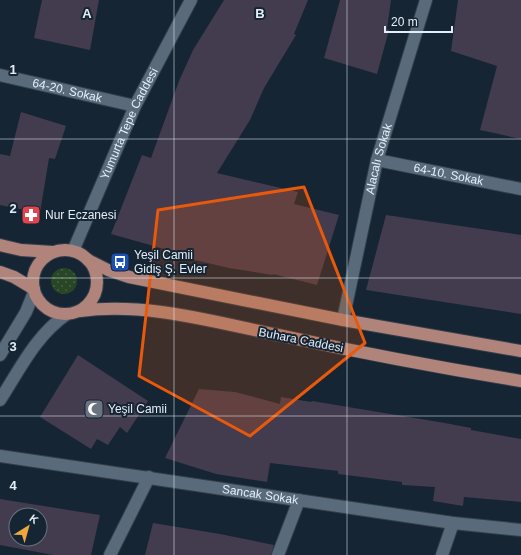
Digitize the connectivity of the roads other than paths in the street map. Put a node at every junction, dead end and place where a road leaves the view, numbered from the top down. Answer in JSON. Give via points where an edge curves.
{"nodes":[{"id":1,"x":191,"y":0,"type":"edge"},
{"id":2,"x":426,"y":0,"type":"edge"},
{"id":3,"x":0,"y":75,"type":"edge"},
{"id":4,"x":135,"y":106,"type":"junction"},
{"id":5,"x":377,"y":160,"type":"junction"},
{"id":6,"x":521,"y":189,"type":"edge"},
{"id":7,"x":0,"y":245,"type":"edge"},
{"id":8,"x":73,"y":251,"type":"junction"},
{"id":9,"x":54,"y":252,"type":"junction"},
{"id":10,"x":88,"y":260,"type":"junction"},
{"id":11,"x":0,"y":272,"type":"edge"},
{"id":12,"x":34,"y":290,"type":"junction"},
{"id":13,"x":80,"y":311,"type":"junction"},
{"id":14,"x":67,"y":314,"type":"junction"},
{"id":15,"x":343,"y":320,"type":"junction"},
{"id":16,"x":521,"y":351,"type":"edge"},
{"id":17,"x":0,"y":355,"type":"edge"},
{"id":18,"x":521,"y":382,"type":"edge"},
{"id":19,"x":0,"y":400,"type":"edge"},
{"id":20,"x":0,"y":456,"type":"edge"},
{"id":21,"x":149,"y":478,"type":"junction"},
{"id":22,"x":299,"y":500,"type":"junction"},
{"id":23,"x":453,"y":523,"type":"junction"},
{"id":24,"x":521,"y":530,"type":"edge"},
{"id":25,"x":110,"y":555,"type":"edge"},
{"id":26,"x":278,"y":555,"type":"edge"},
{"id":27,"x":442,"y":555,"type":"edge"}],
"edges":[{"from":1,"to":4,"type":"street","name":"Yumurta Tepe Caddesi"},
{"from":2,"to":5,"type":"street","name":"Alacalı Sokak"},
{"from":3,"to":4,"type":"street","name":"64-20. Sokak"},
{"from":4,"to":8,"type":"street","name":"Yumurta Tepe Caddesi"},
{"from":5,"to":6,"type":"street","name":"64-10. Sokak"},
{"from":5,"to":15,"type":"street","name":"Alacalı Sokak"},
{"from":7,"to":9,"type":"main road","via":[[29,251]]},
{"from":8,"to":9,"type":"main road"},
{"from":8,"to":10,"type":"main road"},
{"from":9,"to":12,"type":"main road","via":[[43,258],[36,268],[32,280]]},
{"from":10,"to":13,"type":"main road","via":[[97,277],[96,291],[90,302]]},
{"from":10,"to":15,"type":"main road","via":[[129,278]]},
{"from":11,"to":12,"type":"main road","via":[[14,277]]},
{"from":12,"to":14,"type":"main road","via":[[44,307],[55,313]]},
{"from":12,"to":17,"type":"street","via":[[26,312]]},
{"from":13,"to":14,"type":"main road"},
{"from":13,"to":18,"type":"main road","name":"Buhara Caddesi","via":[[106,308],[158,311]]},
{"from":14,"to":19,"type":"street","via":[[40,337]]},
{"from":15,"to":16,"type":"main road"},
{"from":20,"to":21,"type":"street","name":"Sancak Sokak"},
{"from":21,"to":22,"type":"street","name":"Sancak Sokak"},
{"from":21,"to":25,"type":"street"},
{"from":22,"to":23,"type":"street","name":"Sancak Sokak"},
{"from":22,"to":26,"type":"street"},
{"from":23,"to":24,"type":"street","name":"Sancak Sokak"},
{"from":23,"to":27,"type":"street"}]}
